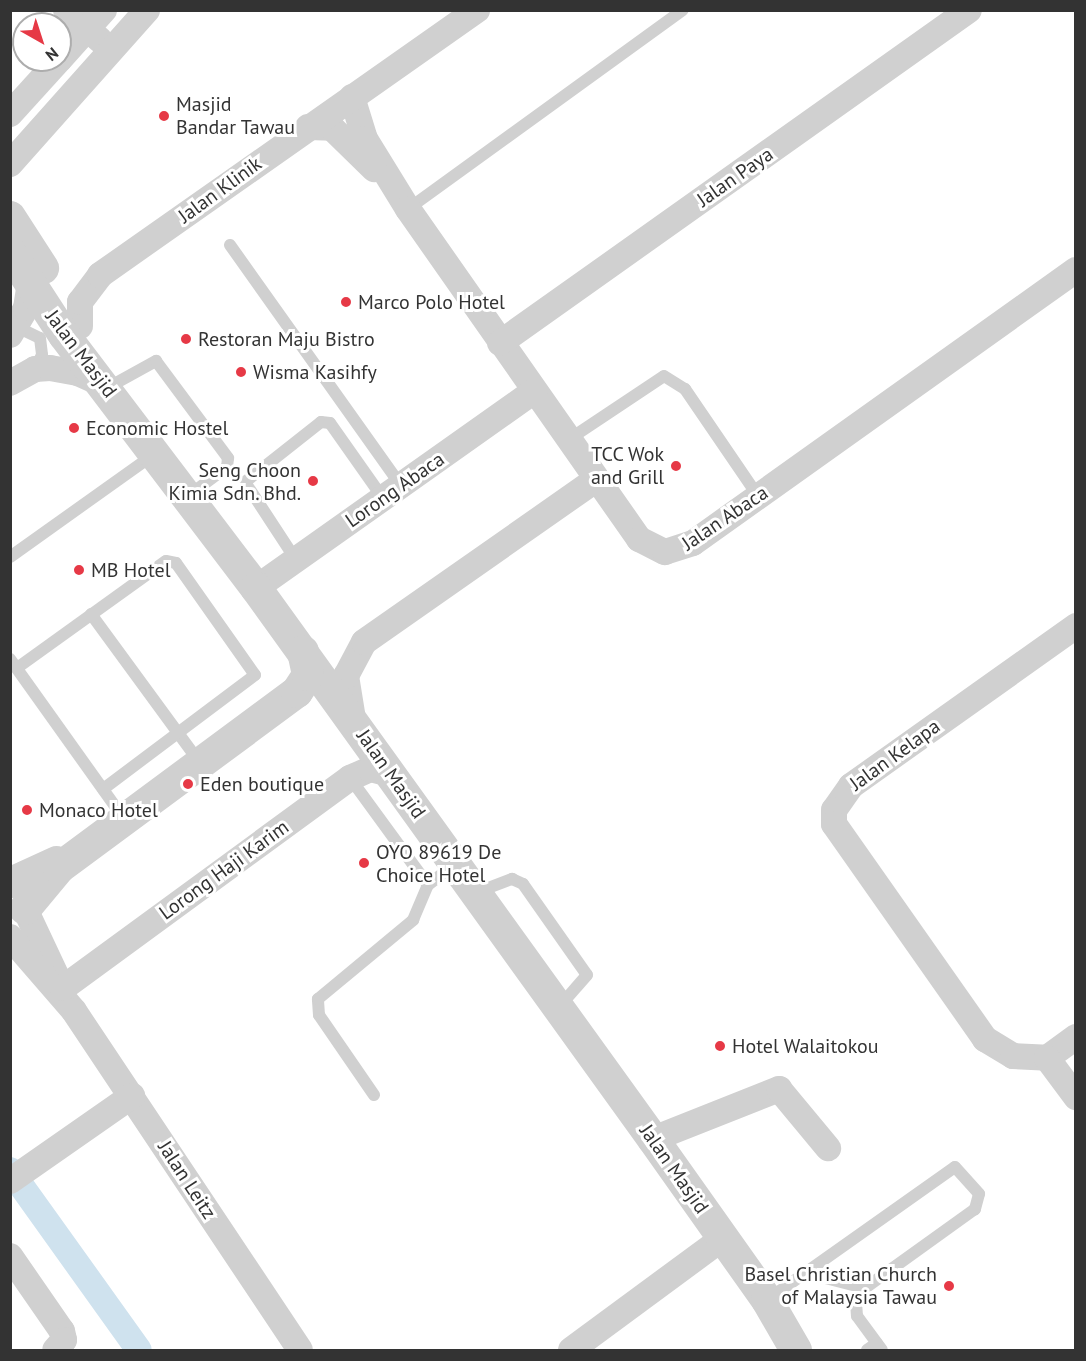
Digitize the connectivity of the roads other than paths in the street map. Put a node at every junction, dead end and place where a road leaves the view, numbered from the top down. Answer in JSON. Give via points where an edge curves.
{"nodes":[{"id":1,"x":66,"y":10,"type":"edge"},
{"id":2,"x":147,"y":10,"type":"edge"},
{"id":3,"x":477,"y":10,"type":"edge"},
{"id":4,"x":683,"y":10,"type":"edge"},
{"id":5,"x":969,"y":10,"type":"edge"},
{"id":6,"x":95,"y":20,"type":"edge"},
{"id":7,"x":72,"y":45,"type":"edge"},
{"id":8,"x":112,"y":50,"type":"junction"},
{"id":9,"x":47,"y":72,"type":"edge"},
{"id":10,"x":352,"y":97,"type":"junction"},
{"id":11,"x":10,"y":114,"type":"edge"},
{"id":12,"x":308,"y":127,"type":"junction"},
{"id":13,"x":10,"y":164,"type":"edge"},
{"id":14,"x":388,"y":181,"type":"junction"},
{"id":15,"x":408,"y":209,"type":"junction"},
{"id":16,"x":10,"y":217,"type":"edge"},
{"id":17,"x":230,"y":245,"type":"dead end"},
{"id":18,"x":10,"y":252,"type":"edge"},
{"id":19,"x":1076,"y":270,"type":"edge"},
{"id":20,"x":30,"y":282,"type":"junction"},
{"id":21,"x":80,"y":326,"type":"junction"},
{"id":22,"x":14,"y":331,"type":"edge"},
{"id":23,"x":501,"y":343,"type":"junction"},
{"id":24,"x":35,"y":369,"type":"junction"},
{"id":25,"x":10,"y":383,"type":"edge"},
{"id":26,"x":108,"y":383,"type":"junction"},
{"id":27,"x":534,"y":392,"type":"junction"},
{"id":28,"x":568,"y":440,"type":"junction"},
{"id":29,"x":156,"y":453,"type":"junction"},
{"id":30,"x":595,"y":480,"type":"junction"},
{"id":31,"x":392,"y":492,"type":"junction"},
{"id":32,"x":188,"y":496,"type":"junction"},
{"id":33,"x":758,"y":496,"type":"junction"},
{"id":34,"x":10,"y":557,"type":"edge"},
{"id":35,"x":296,"y":560,"type":"junction"},
{"id":36,"x":256,"y":588,"type":"junction"},
{"id":37,"x":91,"y":614,"type":"junction"},
{"id":38,"x":1076,"y":626,"type":"edge"},
{"id":39,"x":303,"y":652,"type":"junction"},
{"id":40,"x":14,"y":664,"type":"edge"},
{"id":41,"x":354,"y":723,"type":"junction"},
{"id":42,"x":178,"y":733,"type":"junction"},
{"id":43,"x":200,"y":763,"type":"junction"},
{"id":44,"x":390,"y":774,"type":"junction"},
{"id":45,"x":350,"y":778,"type":"junction"},
{"id":46,"x":103,"y":789,"type":"junction"},
{"id":47,"x":124,"y":819,"type":"junction"},
{"id":48,"x":455,"y":864,"type":"junction"},
{"id":49,"x":428,"y":885,"type":"junction"},
{"id":50,"x":475,"y":893,"type":"junction"},
{"id":51,"x":15,"y":900,"type":"edge"},
{"id":52,"x":10,"y":937,"type":"edge"},
{"id":53,"x":63,"y":988,"type":"junction"},
{"id":54,"x":558,"y":1008,"type":"junction"},
{"id":55,"x":74,"y":1011,"type":"junction"},
{"id":56,"x":1076,"y":1037,"type":"edge"},
{"id":57,"x":1047,"y":1058,"type":"junction"},
{"id":58,"x":375,"y":1095,"type":"dead end"},
{"id":59,"x":132,"y":1096,"type":"junction"},
{"id":60,"x":1076,"y":1097,"type":"edge"},
{"id":61,"x":653,"y":1139,"type":"junction"},
{"id":62,"x":828,"y":1148,"type":"dead end"},
{"id":63,"x":17,"y":1176,"type":"edge"},
{"id":64,"x":723,"y":1238,"type":"junction"},
{"id":65,"x":10,"y":1257,"type":"edge"},
{"id":66,"x":806,"y":1273,"type":"junction"},
{"id":67,"x":865,"y":1288,"type":"junction"},
{"id":68,"x":767,"y":1300,"type":"junction"},
{"id":69,"x":60,"y":1345,"type":"edge"},
{"id":70,"x":875,"y":1348,"type":"edge"},
{"id":71,"x":300,"y":1350,"type":"edge"},
{"id":72,"x":571,"y":1350,"type":"edge"},
{"id":73,"x":796,"y":1350,"type":"edge"},
{"id":74,"x":813,"y":1350,"type":"edge"}],
"edges":[{"from":1,"to":6,"type":"street"},
{"from":2,"to":8,"type":"street"},
{"from":3,"to":10,"type":"street","name":"Jalan Klinik"},
{"from":4,"to":15,"type":"lane"},
{"from":5,"to":23,"type":"street","name":"Jalan Paya"},
{"from":6,"to":7,"type":"street"},
{"from":6,"to":8,"type":"street"},
{"from":8,"to":13,"type":"street"},
{"from":9,"to":11,"type":"street"},
{"from":10,"to":12,"type":"street","name":"Jalan Klinik"},
{"from":10,"to":14,"type":"street","via":[[365,139]]},
{"from":12,"to":14,"type":"street","via":[[332,128]]},
{"from":12,"to":21,"type":"street","name":"Jalan Klinik","via":[[100,275],[80,302]]},
{"from":14,"to":15,"type":"street","name":"Jalan Abaca"},
{"from":15,"to":23,"type":"street","name":"Jalan Abaca"},
{"from":16,"to":21,"type":"street"},
{"from":17,"to":31,"type":"lane"},
{"from":18,"to":20,"type":"street","name":"Jalan Masjid"},
{"from":19,"to":33,"type":"street","name":"Jalan Abaca"},
{"from":20,"to":22,"type":"street"},
{"from":20,"to":26,"type":"street","name":"Jalan Masjid"},
{"from":21,"to":26,"type":"street"},
{"from":22,"to":24,"type":"lane","via":[[40,338],[42,356]]},
{"from":23,"to":27,"type":"street","name":"Jalan Abaca"},
{"from":24,"to":25,"type":"street"},
{"from":24,"to":26,"type":"street","via":[[78,372]]},
{"from":26,"to":29,"type":"street","name":"Jalan Masjid"},
{"from":26,"to":32,"type":"lane","via":[[148,360],[156,361],[228,458],[227,467]]},
{"from":27,"to":28,"type":"street","name":"Jalan Abaca"},
{"from":27,"to":31,"type":"street","name":"Lorong Abaca"},
{"from":28,"to":30,"type":"street","name":"Jalan Abaca"},
{"from":28,"to":33,"type":"lane","via":[[664,376],[685,389]]},
{"from":29,"to":32,"type":"street","name":"Jalan Masjid"},
{"from":29,"to":34,"type":"lane"},
{"from":30,"to":33,"type":"street","name":"Jalan Abaca","via":[[639,539],[665,552],[693,543]]},
{"from":30,"to":41,"type":"street","via":[[364,642],[346,676]]},
{"from":31,"to":35,"type":"street","name":"Lorong Abaca"},
{"from":31,"to":35,"type":"lane","via":[[330,423],[321,422],[245,482]]},
{"from":32,"to":36,"type":"street","name":"Jalan Masjid"},
{"from":35,"to":36,"type":"street","name":"Lorong Abaca"},
{"from":36,"to":39,"type":"street","name":"Jalan Masjid"},
{"from":37,"to":40,"type":"lane"},
{"from":37,"to":42,"type":"lane"},
{"from":37,"to":42,"type":"lane","via":[[166,561],[177,563],[255,675]]},
{"from":38,"to":57,"type":"street","name":"Jalan Kelapa","via":[[838,800],[834,817],[838,835],[922,957],[998,1050]]},
{"from":39,"to":41,"type":"street","name":"Jalan Masjid"},
{"from":39,"to":43,"type":"street","via":[[308,675],[297,692]]},
{"from":40,"to":46,"type":"lane"},
{"from":41,"to":44,"type":"street","name":"Jalan Masjid"},
{"from":42,"to":43,"type":"lane"},
{"from":42,"to":46,"type":"lane"},
{"from":43,"to":47,"type":"street"},
{"from":44,"to":45,"type":"street","name":"Lorong Haji Karim","via":[[370,769]]},
{"from":44,"to":48,"type":"street","name":"Jalan Masjid"},
{"from":45,"to":49,"type":"lane"},
{"from":45,"to":53,"type":"street","name":"Lorong Haji Karim"},
{"from":46,"to":47,"type":"lane"},
{"from":47,"to":51,"type":"street"},
{"from":48,"to":49,"type":"lane"},
{"from":48,"to":50,"type":"street","name":"Jalan Masjid"},
{"from":49,"to":58,"type":"lane","via":[[413,920],[316,1004]]},
{"from":50,"to":54,"type":"street","name":"Jalan Masjid"},
{"from":50,"to":54,"type":"lane","via":[[519,879],[578,959],[585,981]]},
{"from":51,"to":53,"type":"street"},
{"from":52,"to":55,"type":"street"},
{"from":53,"to":55,"type":"street"},
{"from":54,"to":61,"type":"street","name":"Jalan Masjid"},
{"from":55,"to":59,"type":"street","name":"Jalan Leitz"},
{"from":56,"to":57,"type":"street"},
{"from":57,"to":60,"type":"street"},
{"from":59,"to":63,"type":"street"},
{"from":59,"to":71,"type":"street","name":"Jalan Leitz"},
{"from":61,"to":62,"type":"street","via":[[779,1089]]},
{"from":61,"to":64,"type":"street","name":"Jalan Masjid"},
{"from":64,"to":68,"type":"street","name":"Jalan Masjid"},
{"from":64,"to":72,"type":"street"},
{"from":65,"to":69,"type":"street"},
{"from":66,"to":67,"type":"lane"},
{"from":66,"to":67,"type":"lane","via":[[947,1170],[962,1171],[979,1194],[975,1209]]},
{"from":66,"to":68,"type":"lane"},
{"from":67,"to":70,"type":"lane","via":[[856,1309]]},
{"from":68,"to":73,"type":"street","name":"Jalan Masjid"},
{"from":68,"to":74,"type":"street","name":"Jalan Masjid"}]}
